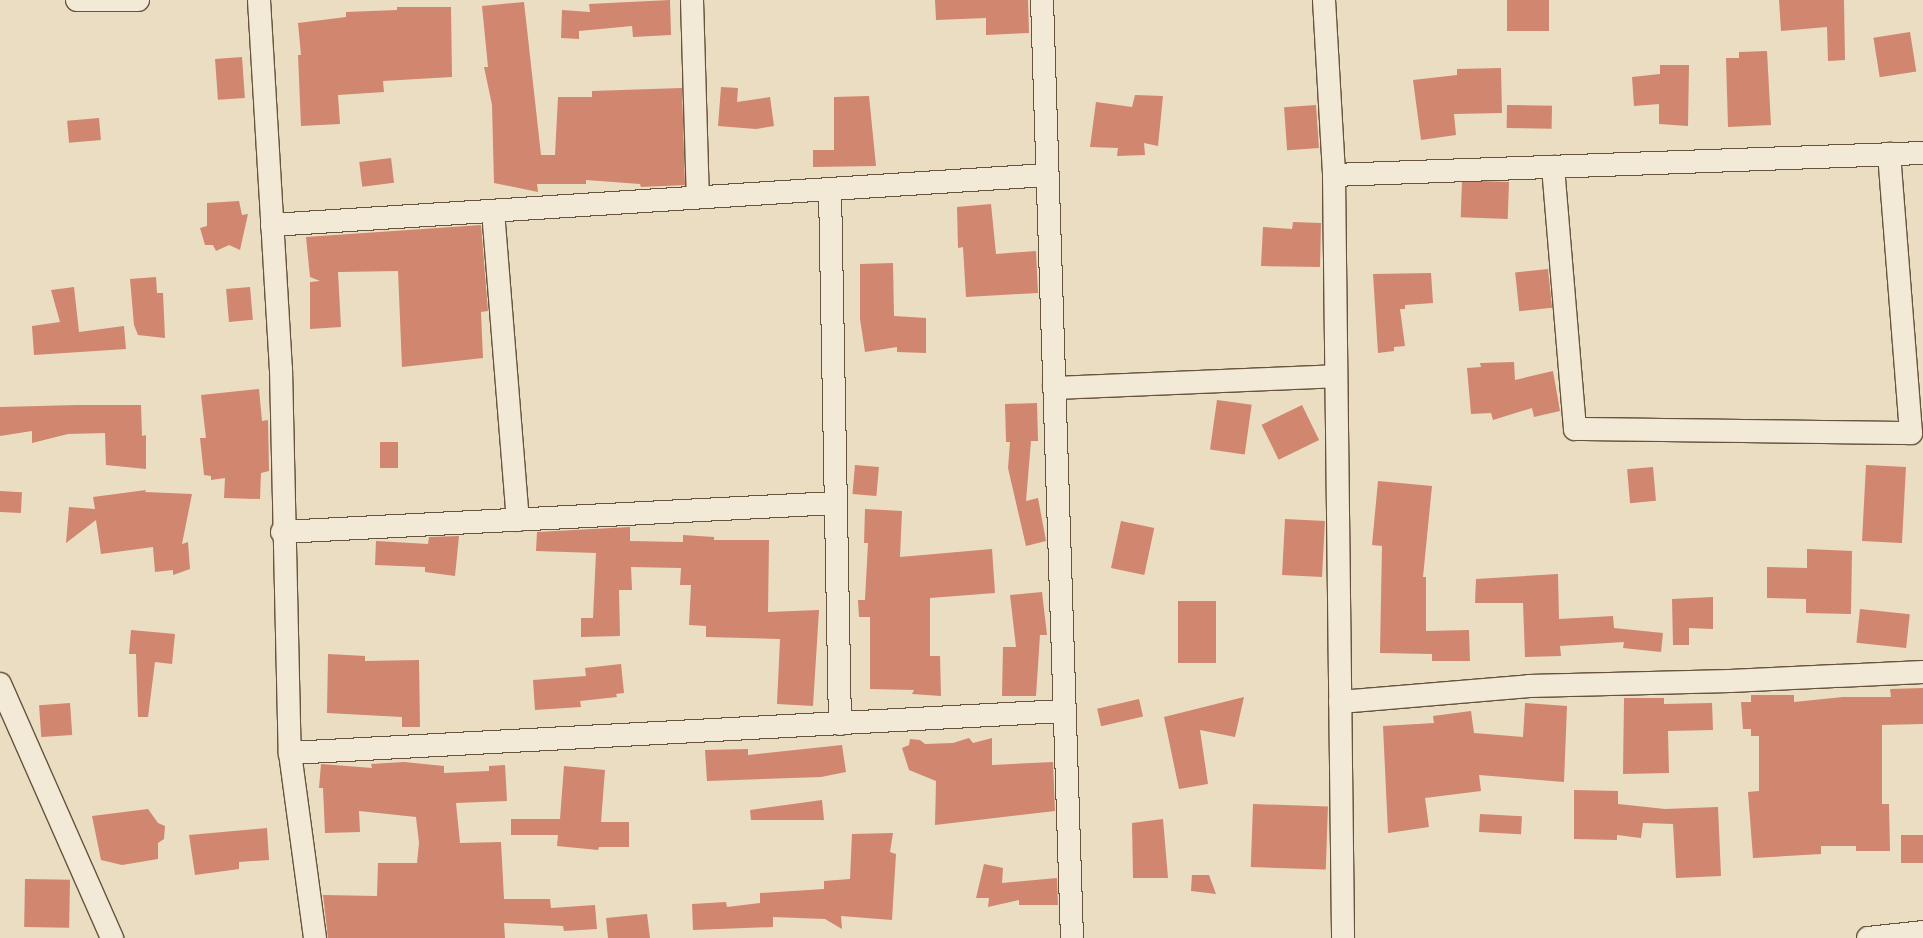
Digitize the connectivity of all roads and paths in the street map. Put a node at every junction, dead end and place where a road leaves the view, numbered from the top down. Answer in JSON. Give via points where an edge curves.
{"nodes":[{"id":1,"x":77,"y":0,"type":"edge"},
{"id":2,"x":138,"y":0,"type":"edge"},
{"id":3,"x":259,"y":0,"type":"edge"},
{"id":4,"x":692,"y":0,"type":"edge"},
{"id":5,"x":1042,"y":0,"type":"edge"},
{"id":6,"x":1324,"y":0,"type":"edge"},
{"id":7,"x":1923,"y":153,"type":"edge"},
{"id":8,"x":1889,"y":154,"type":"junction"},
{"id":9,"x":1553,"y":167,"type":"junction"},
{"id":10,"x":1334,"y":174,"type":"junction"},
{"id":11,"x":1048,"y":175,"type":"junction"},
{"id":12,"x":830,"y":189,"type":"junction"},
{"id":13,"x":698,"y":198,"type":"junction"},
{"id":14,"x":493,"y":211,"type":"junction"},
{"id":15,"x":272,"y":225,"type":"junction"},
{"id":16,"x":1336,"y":376,"type":"junction"},
{"id":17,"x":1054,"y":388,"type":"junction"},
{"id":18,"x":836,"y":503,"type":"junction"},
{"id":19,"x":518,"y":520,"type":"junction"},
{"id":20,"x":282,"y":532,"type":"junction"},
{"id":21,"x":1923,"y":672,"type":"edge"},
{"id":22,"x":0,"y":684,"type":"edge"},
{"id":23,"x":1340,"y":702,"type":"junction"},
{"id":24,"x":1064,"y":711,"type":"junction"},
{"id":25,"x":840,"y":724,"type":"junction"},
{"id":26,"x":290,"y":753,"type":"junction"},
{"id":27,"x":1923,"y":932,"type":"edge"},
{"id":28,"x":112,"y":938,"type":"edge"},
{"id":29,"x":315,"y":938,"type":"edge"},
{"id":30,"x":1072,"y":938,"type":"edge"},
{"id":31,"x":1343,"y":938,"type":"edge"},
{"id":32,"x":1868,"y":938,"type":"edge"}],
"edges":[{"from":1,"to":2,"type":"street"},
{"from":3,"to":15,"type":"street"},
{"from":4,"to":13,"type":"street"},
{"from":5,"to":11,"type":"street"},
{"from":6,"to":10,"type":"street"},
{"from":7,"to":8,"type":"street"},
{"from":8,"to":9,"type":"street"},
{"from":8,"to":9,"type":"street","via":[[1911,433],[1576,428]]},
{"from":9,"to":10,"type":"street"},
{"from":10,"to":16,"type":"street"},
{"from":11,"to":12,"type":"street"},
{"from":11,"to":17,"type":"street"},
{"from":12,"to":13,"type":"street"},
{"from":12,"to":18,"type":"street"},
{"from":13,"to":14,"type":"street"},
{"from":14,"to":15,"type":"street"},
{"from":14,"to":19,"type":"street"},
{"from":15,"to":20,"type":"street","via":[[281,369]]},
{"from":16,"to":17,"type":"street"},
{"from":16,"to":23,"type":"street"},
{"from":17,"to":24,"type":"street"},
{"from":18,"to":19,"type":"street"},
{"from":18,"to":25,"type":"street"},
{"from":19,"to":20,"type":"street"},
{"from":20,"to":26,"type":"street","via":[[288,607]]},
{"from":21,"to":23,"type":"street","via":[[1529,686]]},
{"from":22,"to":28,"type":"street"},
{"from":23,"to":31,"type":"street"},
{"from":24,"to":25,"type":"street"},
{"from":24,"to":30,"type":"street"},
{"from":25,"to":26,"type":"street"},
{"from":26,"to":29,"type":"street"},
{"from":27,"to":32,"type":"street"}]}
